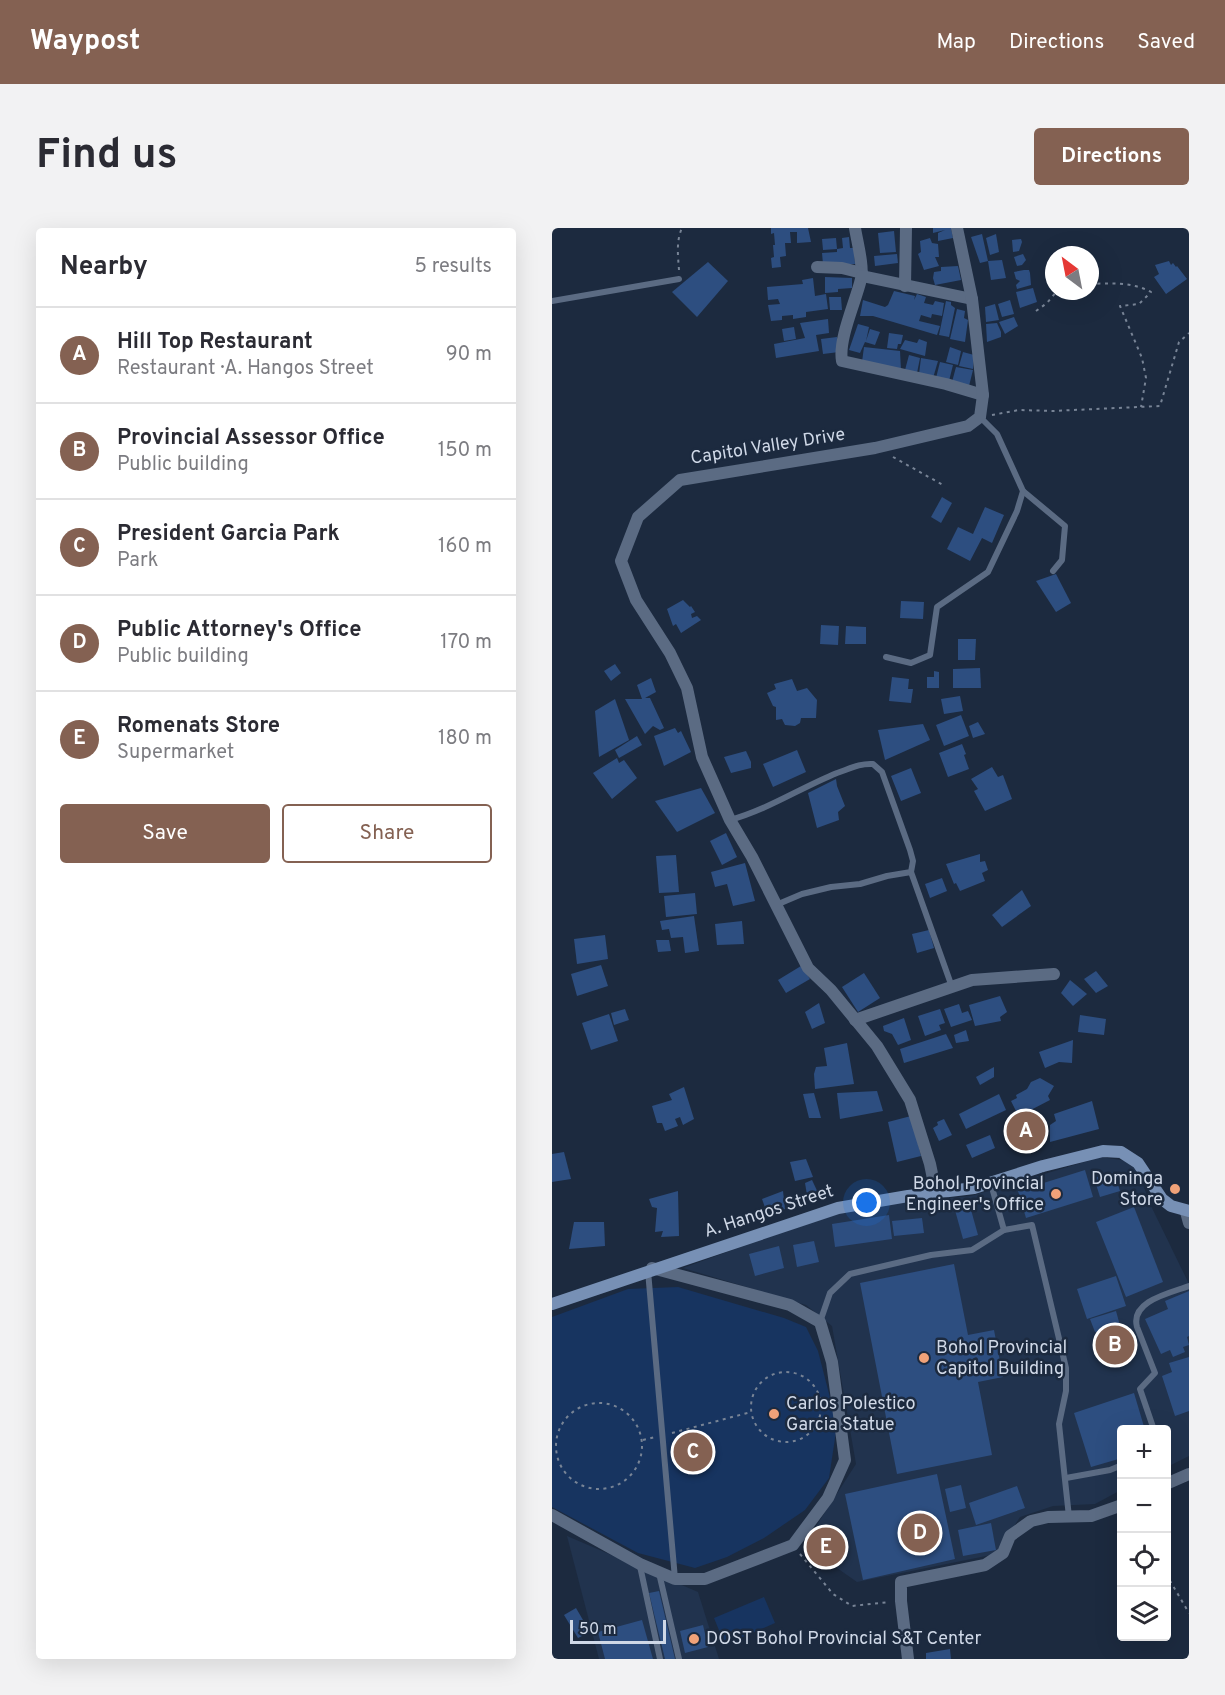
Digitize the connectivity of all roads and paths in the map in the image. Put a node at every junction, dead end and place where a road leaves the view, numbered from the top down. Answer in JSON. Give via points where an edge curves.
{"nodes":[{"id":1,"x":681,"y":228,"type":"edge"},
{"id":2,"x":855,"y":228,"type":"edge"},
{"id":3,"x":906,"y":228,"type":"edge"},
{"id":4,"x":957,"y":228,"type":"edge"},
{"id":5,"x":817,"y":267,"type":"dead end"},
{"id":6,"x":862,"y":275,"type":"junction"},
{"id":7,"x":679,"y":277,"type":"joint"},
{"id":8,"x":1099,"y":284,"type":"edge"},
{"id":9,"x":905,"y":285,"type":"junction"},
{"id":10,"x":972,"y":299,"type":"junction"},
{"id":11,"x":1050,"y":300,"type":"edge"},
{"id":12,"x":552,"y":301,"type":"edge"},
{"id":13,"x":1036,"y":311,"type":"dead end"},
{"id":14,"x":1189,"y":333,"type":"edge"},
{"id":15,"x":983,"y":395,"type":"junction"},
{"id":16,"x":1141,"y":407,"type":"junction"},
{"id":17,"x":980,"y":417,"type":"junction"},
{"id":18,"x":875,"y":448,"type":"junction"},
{"id":19,"x":943,"y":485,"type":"dead end"},
{"id":20,"x":1023,"y":490,"type":"junction"},
{"id":21,"x":1053,"y":571,"type":"dead end"},
{"id":22,"x":886,"y":657,"type":"dead end"},
{"id":23,"x":730,"y":820,"type":"junction"},
{"id":24,"x":912,"y":872,"type":"junction"},
{"id":25,"x":776,"y":905,"type":"junction"},
{"id":26,"x":1054,"y":974,"type":"dead end"},
{"id":27,"x":952,"y":987,"type":"junction"},
{"id":28,"x":855,"y":1020,"type":"junction"},
{"id":29,"x":991,"y":1184,"type":"junction"},
{"id":30,"x":936,"y":1194,"type":"junction"},
{"id":31,"x":1188,"y":1215,"type":"edge"},
{"id":32,"x":1004,"y":1230,"type":"junction"},
{"id":33,"x":650,"y":1269,"type":"junction"},
{"id":34,"x":1189,"y":1286,"type":"edge"},
{"id":35,"x":552,"y":1304,"type":"edge"},
{"id":36,"x":820,"y":1322,"type":"junction"},
{"id":37,"x":751,"y":1412,"type":"junction"},
{"id":38,"x":1152,"y":1425,"type":"edge"},
{"id":39,"x":662,"y":1436,"type":"junction"},
{"id":40,"x":643,"y":1440,"type":"junction"},
{"id":41,"x":1117,"y":1467,"type":"edge"},
{"id":42,"x":1189,"y":1474,"type":"edge"},
{"id":43,"x":1066,"y":1478,"type":"junction"},
{"id":44,"x":1171,"y":1482,"type":"edge"},
{"id":45,"x":1117,"y":1507,"type":"edge"},
{"id":46,"x":552,"y":1515,"type":"edge"},
{"id":47,"x":1069,"y":1518,"type":"junction"},
{"id":48,"x":792,"y":1545,"type":"junction"},
{"id":49,"x":640,"y":1564,"type":"junction"},
{"id":50,"x":659,"y":1572,"type":"junction"},
{"id":51,"x":675,"y":1579,"type":"junction"},
{"id":52,"x":1171,"y":1581,"type":"edge"},
{"id":53,"x":901,"y":1601,"type":"junction"},
{"id":54,"x":1189,"y":1613,"type":"edge"},
{"id":55,"x":660,"y":1659,"type":"edge"},
{"id":56,"x":679,"y":1659,"type":"edge"},
{"id":57,"x":908,"y":1659,"type":"edge"}],
"edges":[{"from":1,"to":7,"type":"path"},
{"from":2,"to":6,"type":"street"},
{"from":3,"to":9,"type":"street"},
{"from":4,"to":10,"type":"street"},
{"from":5,"to":6,"type":"street","via":[[842,268]]},
{"from":6,"to":9,"type":"street"},
{"from":6,"to":15,"type":"street","via":[[842,361]]},
{"from":7,"to":12,"type":"lane"},
{"from":8,"to":16,"type":"path","via":[[1141,286],[1151,292],[1139,304],[1120,306],[1142,358],[1146,378]]},
{"from":9,"to":10,"type":"street"},
{"from":10,"to":15,"type":"street"},
{"from":11,"to":13,"type":"path"},
{"from":14,"to":16,"type":"path","via":[[1179,342],[1160,406]]},
{"from":15,"to":17,"type":"street"},
{"from":16,"to":17,"type":"path","via":[[1019,410]]},
{"from":17,"to":18,"type":"street","name":"Capitol Valley Drive","via":[[968,426]]},
{"from":17,"to":20,"type":"lane","via":[[997,434]]},
{"from":18,"to":19,"type":"path"},
{"from":18,"to":23,"type":"street","name":"Capitol Valley Drive","via":[[680,480],[638,517],[621,561],[636,600],[687,688],[702,757]]},
{"from":20,"to":21,"type":"lane","via":[[1065,526],[1062,560]]},
{"from":20,"to":22,"type":"lane","via":[[988,572],[937,607],[930,655],[911,663]]},
{"from":23,"to":24,"type":"lane","via":[[749,815],[821,779],[873,764],[882,772],[903,828],[913,861]]},
{"from":23,"to":25,"type":"street","name":"Capitol Valley Drive"},
{"from":24,"to":25,"type":"lane","via":[[802,894]]},
{"from":24,"to":27,"type":"lane"},
{"from":25,"to":28,"type":"street","name":"Capitol Valley Drive","via":[[808,968]]},
{"from":26,"to":27,"type":"street","via":[[972,980]]},
{"from":27,"to":28,"type":"street"},
{"from":28,"to":30,"type":"street","name":"Capitol Valley Drive","via":[[877,1046],[910,1100]]},
{"from":29,"to":30,"type":"street","name":"A. Hangos Street"},
{"from":29,"to":31,"type":"street","name":"A. Hangos Street","via":[[1077,1157],[1103,1151],[1121,1152],[1138,1163],[1162,1199]]},
{"from":29,"to":32,"type":"lane"},
{"from":30,"to":33,"type":"street","name":"A. Hangos Street","via":[[838,1208]]},
{"from":32,"to":36,"type":"lane","via":[[972,1250],[931,1255],[850,1274],[830,1293]]},
{"from":32,"to":43,"type":"lane","via":[[1032,1225],[1066,1368],[1059,1424]]},
{"from":33,"to":35,"type":"street","name":"A. Hangos Street"},
{"from":33,"to":36,"type":"street","via":[[790,1305]]},
{"from":33,"to":39,"type":"lane"},
{"from":34,"to":38,"type":"lane","via":[[1152,1300],[1136,1313],[1137,1327],[1155,1373],[1140,1389]]},
{"from":36,"to":48,"type":"street","via":[[832,1362],[845,1460],[828,1498]]},
{"from":37,"to":37,"type":"path","via":[[753,1394],[764,1379],[782,1372],[800,1374],[815,1385],[822,1402],[820,1421],[808,1436],[791,1443],[773,1441],[758,1429]]},
{"from":37,"to":39,"type":"path"},
{"from":39,"to":40,"type":"path"},
{"from":39,"to":51,"type":"lane"},
{"from":40,"to":40,"type":"path","via":[[640,1462],[627,1481],[606,1490],[583,1488],[565,1474],[556,1453],[558,1430],[572,1412],[593,1403],[616,1405],[634,1419]]},
{"from":41,"to":43,"type":"lane"},
{"from":42,"to":44,"type":"street"},
{"from":43,"to":47,"type":"lane"},
{"from":45,"to":47,"type":"street","via":[[1091,1516]]},
{"from":46,"to":49,"type":"street"},
{"from":47,"to":53,"type":"street","via":[[1032,1521],[1010,1536],[1004,1553],[985,1565],[901,1582]]},
{"from":48,"to":51,"type":"street","via":[[705,1579]]},
{"from":48,"to":53,"type":"path","via":[[833,1594],[852,1606]]},
{"from":49,"to":50,"type":"street"},
{"from":49,"to":55,"type":"lane"},
{"from":50,"to":51,"type":"street"},
{"from":50,"to":56,"type":"lane"},
{"from":52,"to":54,"type":"path"},
{"from":53,"to":57,"type":"street"}]}
